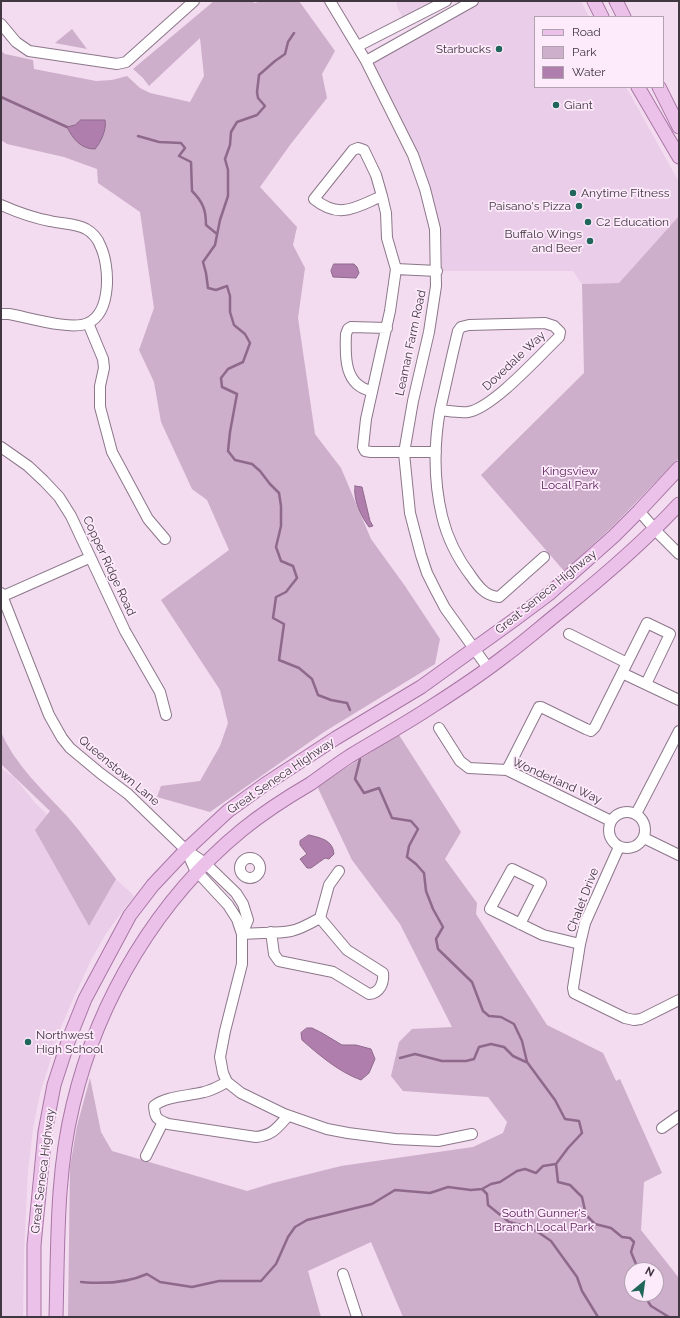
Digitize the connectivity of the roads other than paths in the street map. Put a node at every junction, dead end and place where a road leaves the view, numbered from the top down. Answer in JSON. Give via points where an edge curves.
{"nodes":[{"id":1,"x":194,"y":1,"type":"edge"},
{"id":2,"x":330,"y":1,"type":"edge"},
{"id":3,"x":446,"y":1,"type":"edge"},
{"id":4,"x":473,"y":1,"type":"edge"},
{"id":5,"x":594,"y":1,"type":"edge"},
{"id":6,"x":616,"y":1,"type":"edge"},
{"id":7,"x":602,"y":16,"type":"edge"},
{"id":8,"x":624,"y":16,"type":"edge"},
{"id":9,"x":1,"y":24,"type":"edge"},
{"id":10,"x":358,"y":46,"type":"junction"},
{"id":11,"x":366,"y":61,"type":"junction"},
{"id":12,"x":639,"y":88,"type":"edge"},
{"id":13,"x":659,"y":88,"type":"edge"},
{"id":14,"x":678,"y":126,"type":"edge"},
{"id":15,"x":679,"y":156,"type":"edge"},
{"id":16,"x":382,"y":196,"type":"junction"},
{"id":17,"x":1,"y":205,"type":"edge"},
{"id":18,"x":396,"y":269,"type":"junction"},
{"id":19,"x":437,"y":271,"type":"junction"},
{"id":20,"x":1,"y":314,"type":"edge"},
{"id":21,"x":88,"y":323,"type":"junction"},
{"id":22,"x":386,"y":328,"type":"junction"},
{"id":23,"x":372,"y":391,"type":"junction"},
{"id":24,"x":440,"y":410,"type":"junction"},
{"id":25,"x":1,"y":447,"type":"edge"},
{"id":26,"x":436,"y":452,"type":"junction"},
{"id":27,"x":404,"y":453,"type":"junction"},
{"id":28,"x":679,"y":468,"type":"edge"},
{"id":29,"x":679,"y":504,"type":"edge"},
{"id":30,"x":639,"y":511,"type":"junction"},
{"id":31,"x":655,"y":529,"type":"junction"},
{"id":32,"x":165,"y":539,"type":"dead end"},
{"id":33,"x":679,"y":554,"type":"edge"},
{"id":34,"x":544,"y":557,"type":"dead end"},
{"id":35,"x":90,"y":558,"type":"junction"},
{"id":36,"x":1,"y":595,"type":"edge"},
{"id":37,"x":569,"y":634,"type":"dead end"},
{"id":38,"x":475,"y":649,"type":"junction"},
{"id":39,"x":627,"y":663,"type":"junction"},
{"id":40,"x":488,"y":668,"type":"junction"},
{"id":41,"x":622,"y":673,"type":"junction"},
{"id":42,"x":646,"y":684,"type":"junction"},
{"id":43,"x":679,"y":700,"type":"edge"},
{"id":44,"x":166,"y":715,"type":"dead end"},
{"id":45,"x":439,"y":728,"type":"dead end"},
{"id":46,"x":679,"y":731,"type":"edge"},
{"id":47,"x":507,"y":770,"type":"junction"},
{"id":48,"x":636,"y":814,"type":"junction"},
{"id":49,"x":611,"y":820,"type":"junction"},
{"id":50,"x":644,"y":838,"type":"junction"},
{"id":51,"x":619,"y":847,"type":"junction"},
{"id":52,"x":186,"y":850,"type":"junction"},
{"id":53,"x":679,"y":855,"type":"edge"},
{"id":54,"x":201,"y":868,"type":"junction"},
{"id":55,"x":339,"y":871,"type":"dead end"},
{"id":56,"x":243,"y":875,"type":"dead end"},
{"id":57,"x":228,"y":885,"type":"junction"},
{"id":58,"x":217,"y":893,"type":"junction"},
{"id":59,"x":320,"y":918,"type":"junction"},
{"id":60,"x":520,"y":924,"type":"junction"},
{"id":61,"x":271,"y":932,"type":"junction"},
{"id":62,"x":242,"y":934,"type":"junction"},
{"id":63,"x":580,"y":944,"type":"junction"},
{"id":64,"x":679,"y":1000,"type":"edge"},
{"id":65,"x":227,"y":1082,"type":"junction"},
{"id":66,"x":288,"y":1116,"type":"junction"},
{"id":67,"x":679,"y":1116,"type":"edge"},
{"id":68,"x":163,"y":1122,"type":"junction"},
{"id":69,"x":662,"y":1128,"type":"dead end"},
{"id":70,"x":472,"y":1134,"type":"dead end"},
{"id":71,"x":146,"y":1156,"type":"dead end"},
{"id":72,"x":343,"y":1274,"type":"dead end"},
{"id":73,"x":34,"y":1317,"type":"edge"},
{"id":74,"x":56,"y":1317,"type":"edge"},
{"id":75,"x":358,"y":1317,"type":"edge"}],
"edges":[{"from":1,"to":9,"type":"street","via":[[126,62],[118,64],[29,51],[16,42]]},
{"from":2,"to":10,"type":"street","name":"Leaman Farm Road"},
{"from":3,"to":10,"type":"street"},
{"from":4,"to":11,"type":"street"},
{"from":5,"to":7,"type":"main road"},
{"from":6,"to":8,"type":"main road"},
{"from":10,"to":11,"type":"street","name":"Leaman Farm Road"},
{"from":11,"to":19,"type":"street","name":"Leaman Farm Road","via":[[413,155],[425,189],[435,229]]},
{"from":12,"to":15,"type":"main road"},
{"from":13,"to":14,"type":"main road"},
{"from":16,"to":16,"type":"street","via":[[376,175],[364,150],[358,148],[353,150],[314,199],[322,206],[335,211]]},
{"from":16,"to":18,"type":"street","via":[[387,238]]},
{"from":17,"to":21,"type":"street","via":[[32,217],[85,228],[100,244],[107,283],[105,299],[101,309]]},
{"from":18,"to":19,"type":"street"},
{"from":18,"to":22,"type":"street"},
{"from":19,"to":27,"type":"street","name":"Leaman Farm Road","via":[[429,332]]},
{"from":20,"to":21,"type":"street","via":[[65,325]]},
{"from":21,"to":32,"type":"street","via":[[103,359],[100,407],[112,452],[148,519]]},
{"from":22,"to":23,"type":"street"},
{"from":22,"to":23,"type":"street","via":[[351,327],[346,334],[346,367],[361,388]]},
{"from":23,"to":27,"type":"street","via":[[366,419],[365,451]]},
{"from":24,"to":24,"type":"street","name":"Dovedale Way","via":[[454,346],[461,327],[545,323],[554,326],[560,332],[560,336],[489,402],[467,412]]},
{"from":24,"to":26,"type":"street","name":"Dovedale Way"},
{"from":25,"to":35,"type":"street","name":"Copper Ridge Road","via":[[28,466],[59,497],[82,536]]},
{"from":26,"to":27,"type":"street"},
{"from":26,"to":34,"type":"street","name":"Dovedale Way","via":[[442,516],[452,545],[479,587],[491,596],[499,597]]},
{"from":27,"to":38,"type":"street","name":"Leaman Farm Road","via":[[410,513],[427,573],[446,608]]},
{"from":28,"to":30,"type":"main road","name":"Great Seneca Highway"},
{"from":29,"to":31,"type":"main road","name":"Great Seneca Highway"},
{"from":30,"to":31,"type":"street"},
{"from":30,"to":38,"type":"main road","name":"Great Seneca Highway","via":[[550,593]]},
{"from":31,"to":33,"type":"street"},
{"from":31,"to":40,"type":"main road","name":"Great Seneca Highway","via":[[592,586]]},
{"from":35,"to":36,"type":"street"},
{"from":35,"to":44,"type":"street","name":"Copper Ridge Road","via":[[125,631],[160,692]]},
{"from":36,"to":52,"type":"street","name":"Queenstown Lane","via":[[49,715],[62,738],[75,752],[128,794]]},
{"from":37,"to":39,"type":"street"},
{"from":38,"to":40,"type":"street","name":"Leaman Farm Road"},
{"from":38,"to":52,"type":"main road","name":"Great Seneca Highway","via":[[421,687],[264,785],[228,811]]},
{"from":39,"to":41,"type":"street"},
{"from":39,"to":42,"type":"street","via":[[647,623],[670,634]]},
{"from":40,"to":54,"type":"main road","name":"Great Seneca Highway","via":[[279,803],[242,830]]},
{"from":41,"to":42,"type":"street"},
{"from":41,"to":47,"type":"street","via":[[596,727],[591,731],[539,707]]},
{"from":42,"to":43,"type":"street"},
{"from":45,"to":47,"type":"street","name":"Wonderland Way","via":[[460,761],[469,768]]},
{"from":46,"to":48,"type":"street"},
{"from":47,"to":49,"type":"street","name":"Wonderland Way"},
{"from":48,"to":49,"type":"street","via":[[621,812]]},
{"from":48,"to":50,"type":"street","via":[[645,823]]},
{"from":49,"to":51,"type":"street","via":[[609,835]]},
{"from":50,"to":51,"type":"street","via":[[633,848]]},
{"from":50,"to":53,"type":"street"},
{"from":51,"to":63,"type":"street","name":"Chalet Drive","via":[[585,923]]},
{"from":52,"to":54,"type":"street"},
{"from":52,"to":73,"type":"main road","name":"Great Seneca Highway","via":[[153,885],[130,915],[85,999],[54,1085],[45,1132],[34,1245]]},
{"from":54,"to":57,"type":"street"},
{"from":54,"to":58,"type":"street"},
{"from":54,"to":74,"type":"main road","name":"Great Seneca Highway","via":[[149,932],[104,1013],[91,1046],[73,1104],[65,1146],[58,1238]]},
{"from":55,"to":59,"type":"street","via":[[329,885]]},
{"from":56,"to":57,"type":"street"},
{"from":57,"to":58,"type":"street"},
{"from":57,"to":62,"type":"street","via":[[243,904],[248,920]]},
{"from":58,"to":62,"type":"street","via":[[237,919]]},
{"from":59,"to":61,"type":"street","via":[[291,931]]},
{"from":59,"to":61,"type":"street","via":[[347,950],[383,973],[384,978],[378,991],[369,994],[332,972],[282,963],[274,954]]},
{"from":60,"to":60,"type":"street","via":[[540,883],[512,869],[490,909]]},
{"from":60,"to":63,"type":"street","via":[[543,935]]},
{"from":61,"to":62,"type":"street"},
{"from":62,"to":65,"type":"street","via":[[242,964],[220,1057]]},
{"from":63,"to":64,"type":"street","name":"Chalet Drive","via":[[574,994],[634,1020]]},
{"from":65,"to":66,"type":"street","via":[[251,1099]]},
{"from":65,"to":68,"type":"street","via":[[204,1092],[160,1101],[154,1106],[154,1114]]},
{"from":66,"to":68,"type":"street","via":[[267,1136],[256,1137]]},
{"from":66,"to":70,"type":"street","via":[[341,1132],[394,1139],[438,1140]]},
{"from":67,"to":69,"type":"street"},
{"from":68,"to":71,"type":"street"},
{"from":72,"to":75,"type":"street"}]}
